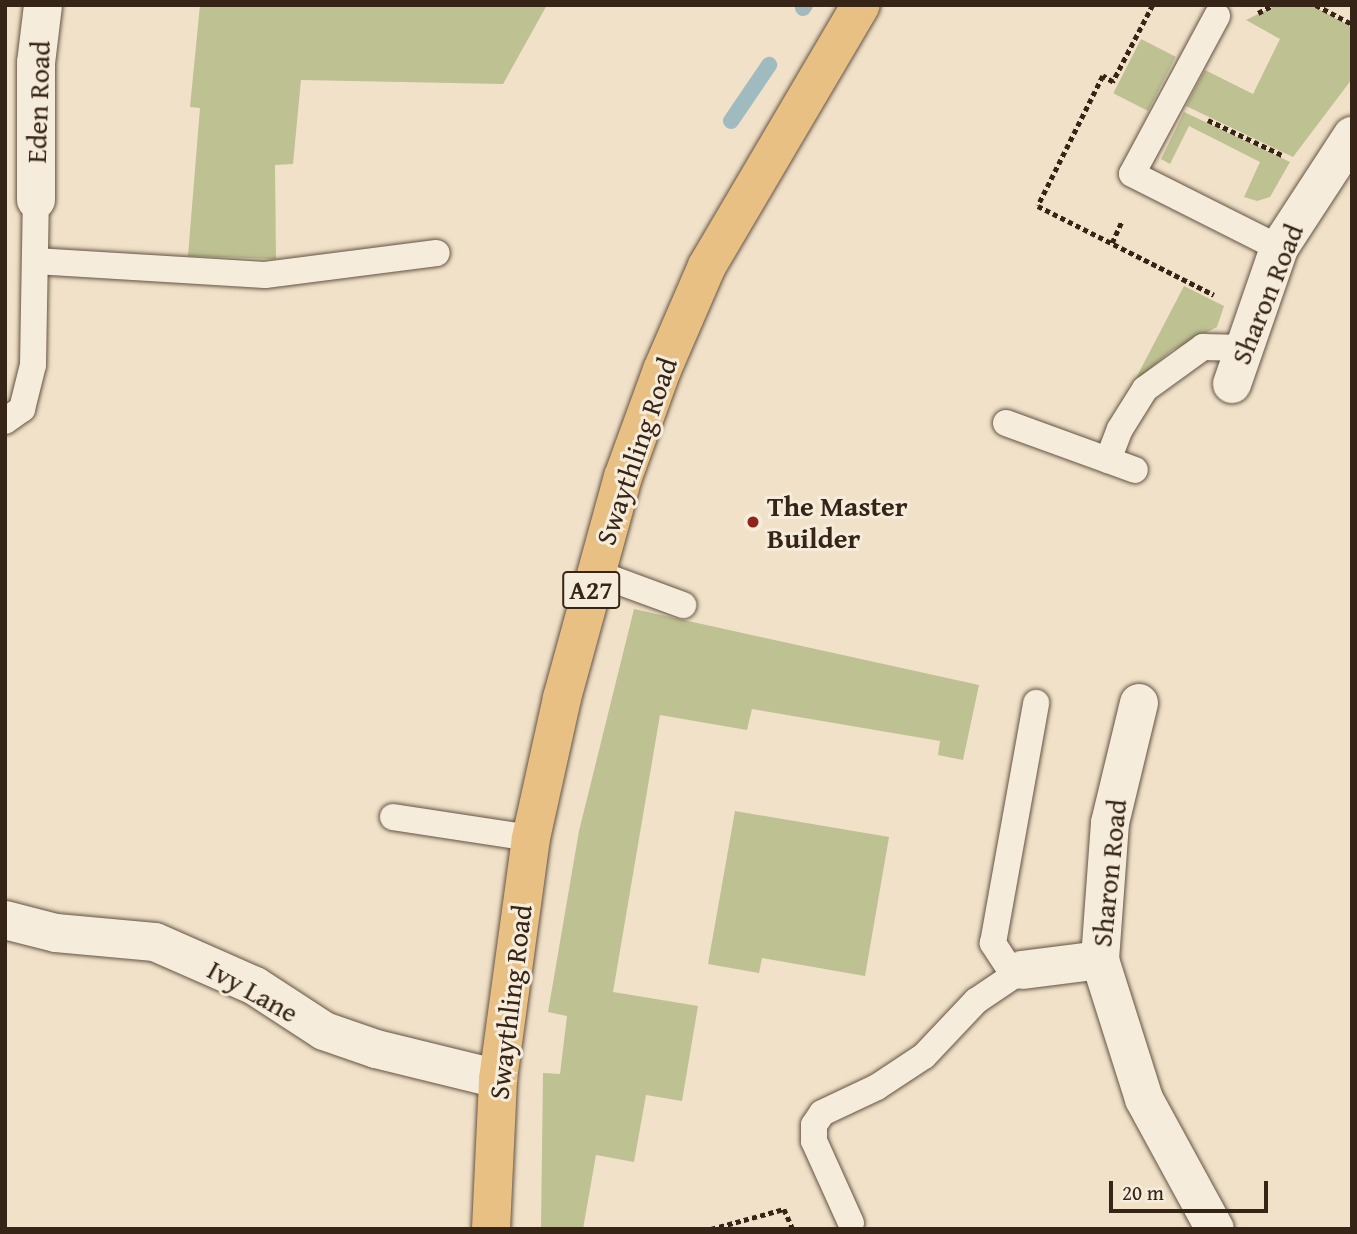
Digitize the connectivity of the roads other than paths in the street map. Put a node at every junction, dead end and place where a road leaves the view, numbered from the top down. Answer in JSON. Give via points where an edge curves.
{"nodes":[{"id":1,"x":43,"y":5,"type":"edge"},
{"id":2,"x":861,"y":5,"type":"edge"},
{"id":3,"x":1217,"y":16,"type":"dead end"},
{"id":4,"x":21,"y":63,"type":"edge"},
{"id":5,"x":1352,"y":136,"type":"edge"},
{"id":6,"x":36,"y":200,"type":"joint"},
{"id":7,"x":1279,"y":248,"type":"junction"},
{"id":8,"x":436,"y":253,"type":"dead end"},
{"id":9,"x":35,"y":261,"type":"junction"},
{"id":10,"x":1244,"y":348,"type":"junction"},
{"id":11,"x":1232,"y":384,"type":"dead end"},
{"id":12,"x":5,"y":421,"type":"edge"},
{"id":13,"x":1006,"y":423,"type":"dead end"},
{"id":14,"x":1108,"y":460,"type":"junction"},
{"id":15,"x":1135,"y":470,"type":"dead end"},
{"id":16,"x":596,"y":573,"type":"junction"},
{"id":17,"x":683,"y":605,"type":"dead end"},
{"id":18,"x":1035,"y":703,"type":"dead end"},
{"id":19,"x":1139,"y":703,"type":"dead end"},
{"id":20,"x":393,"y":817,"type":"dead end"},
{"id":21,"x":531,"y":838,"type":"junction"},
{"id":22,"x":5,"y":920,"type":"edge"},
{"id":23,"x":1100,"y":960,"type":"junction"},
{"id":24,"x":1022,"y":970,"type":"junction"},
{"id":25,"x":498,"y":1079,"type":"junction"},
{"id":26,"x":851,"y":1223,"type":"dead end"},
{"id":27,"x":491,"y":1229,"type":"edge"},
{"id":28,"x":1215,"y":1229,"type":"edge"}],
"edges":[{"from":1,"to":4,"type":"street","name":"Eden Road"},
{"from":2,"to":16,"type":"main road","name":"Swaythling Road","number":"A27","via":[[707,266],[649,405]]},
{"from":3,"to":7,"type":"lane","via":[[1132,174]]},
{"from":4,"to":6,"type":"street","name":"Eden Road"},
{"from":5,"to":7,"type":"street","name":"Sharon Road"},
{"from":6,"to":9,"type":"lane"},
{"from":7,"to":10,"type":"street","name":"Sharon Road"},
{"from":8,"to":9,"type":"lane","via":[[265,275]]},
{"from":9,"to":12,"type":"lane","via":[[29,388],[22,408]]},
{"from":10,"to":11,"type":"street","name":"Sharon Road"},
{"from":10,"to":14,"type":"lane","via":[[1203,347],[1145,389]]},
{"from":13,"to":14,"type":"lane"},
{"from":14,"to":15,"type":"lane"},
{"from":16,"to":17,"type":"lane"},
{"from":16,"to":21,"type":"main road","name":"Swaythling Road","number":"A27"},
{"from":18,"to":24,"type":"lane","via":[[993,943],[1009,968]]},
{"from":19,"to":23,"type":"street","name":"Sharon Road","via":[[1110,823]]},
{"from":20,"to":21,"type":"lane"},
{"from":21,"to":25,"type":"main road","name":"Swaythling Road","number":"A27"},
{"from":22,"to":25,"type":"street","name":"Ivy Lane","via":[[56,933],[155,942],[255,986],[324,1031],[376,1049]]},
{"from":23,"to":24,"type":"street","name":"Sharon Road"},
{"from":23,"to":28,"type":"street","name":"Sharon Road","via":[[1144,1099]]},
{"from":24,"to":26,"type":"lane","via":[[976,1001],[924,1056],[877,1087],[822,1113],[814,1125],[814,1141]]},
{"from":25,"to":27,"type":"main road","name":"Swaythling Road","number":"A27"}]}
